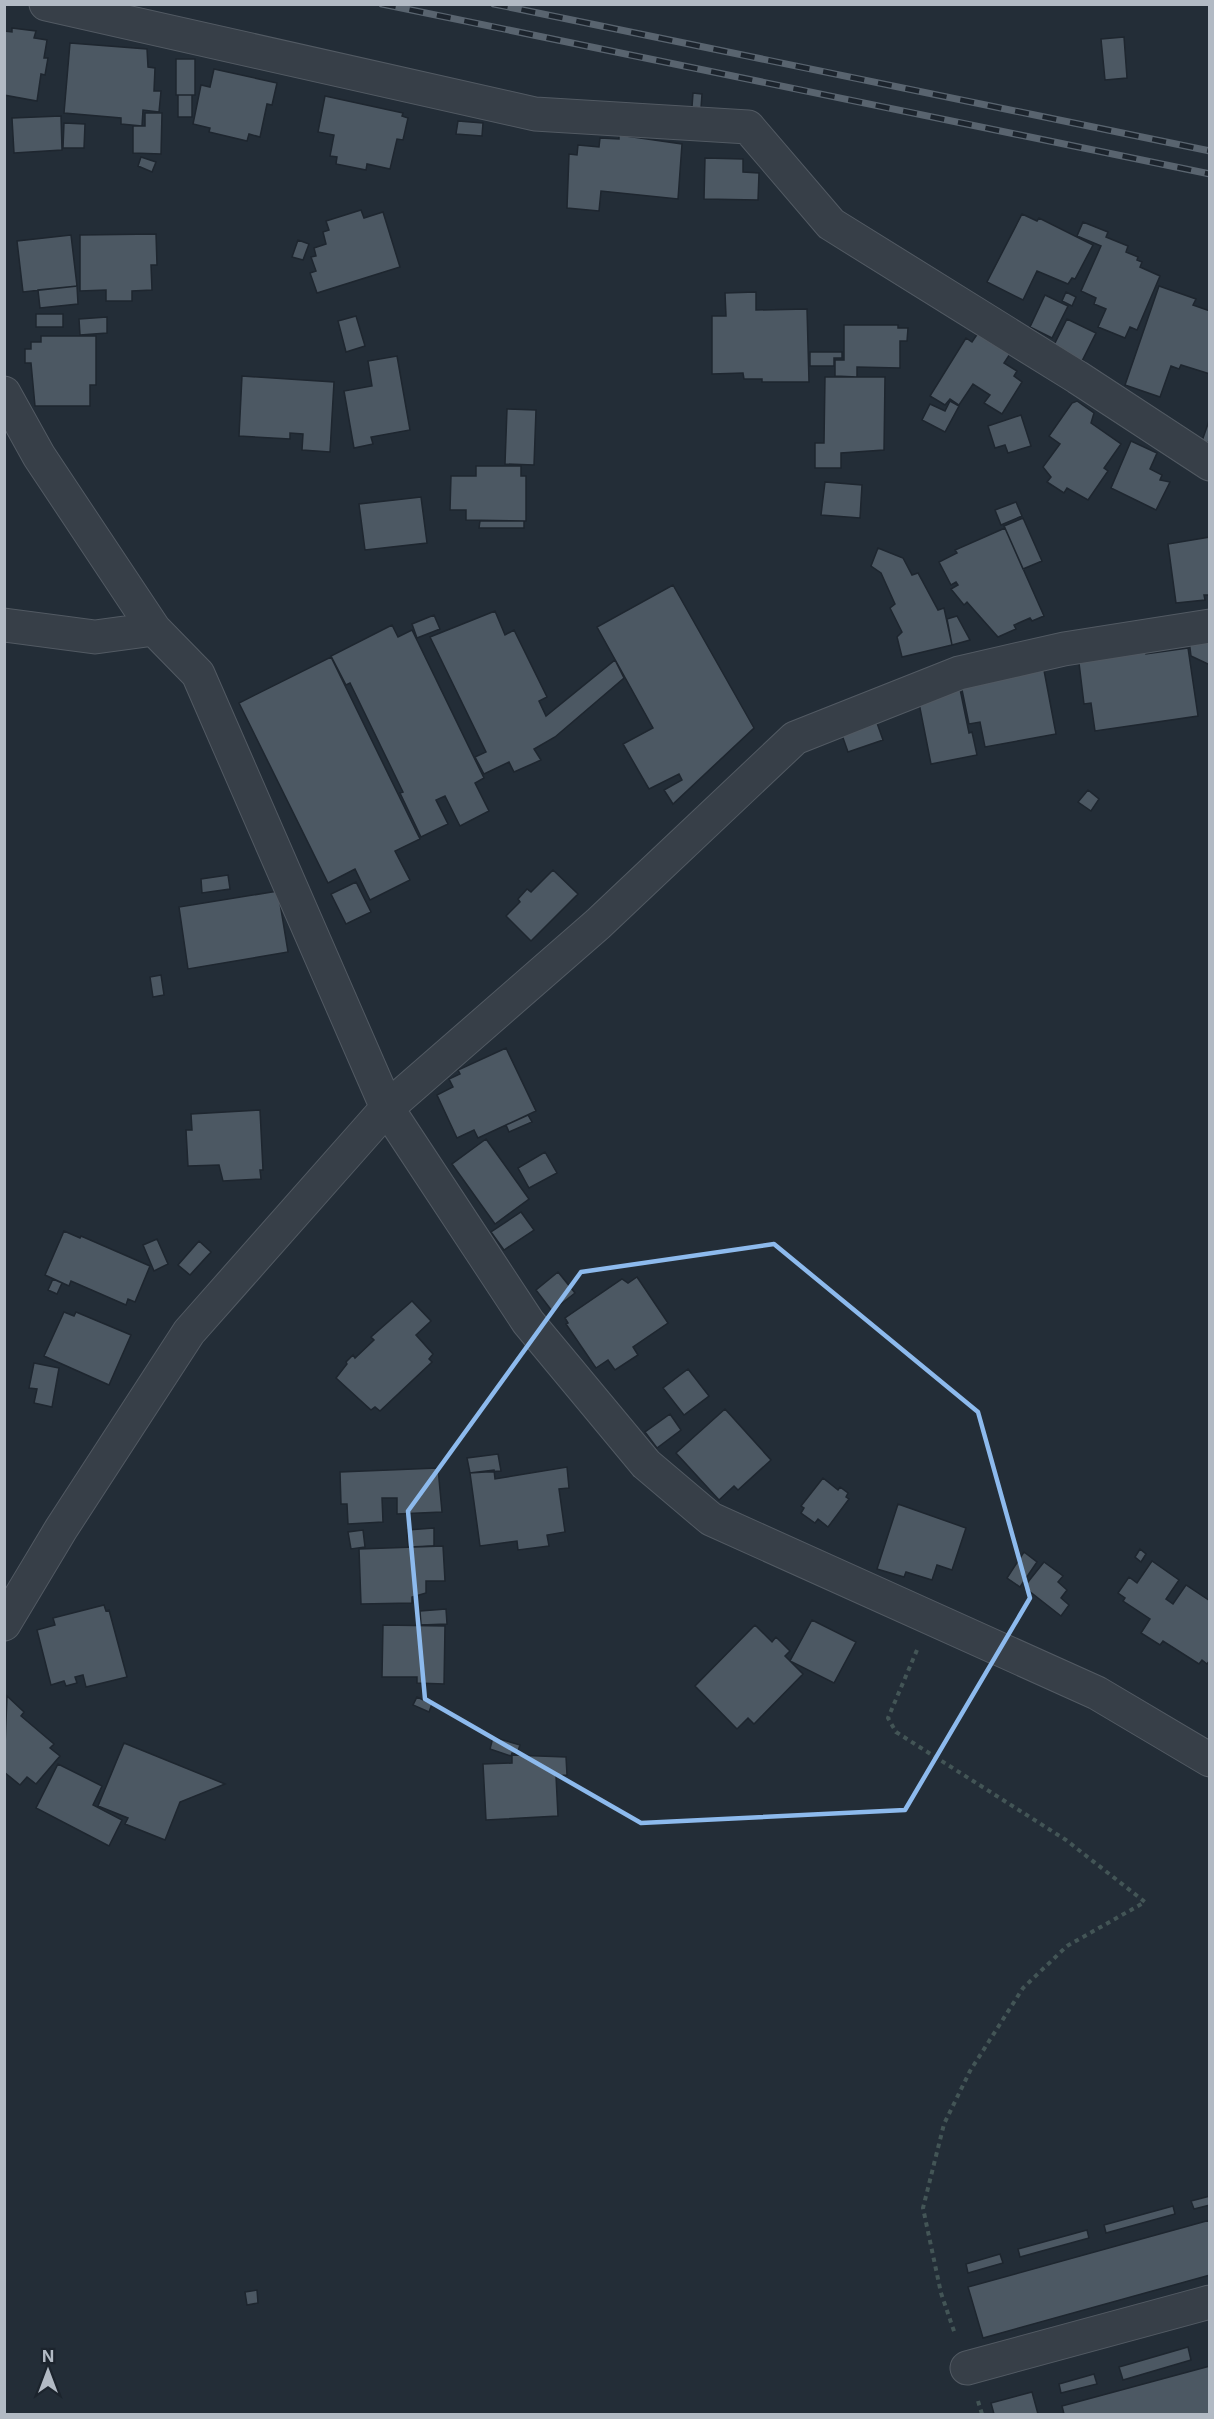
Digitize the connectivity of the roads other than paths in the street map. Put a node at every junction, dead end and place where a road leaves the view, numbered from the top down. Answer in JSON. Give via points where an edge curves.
{"nodes":[{"id":1,"x":46,"y":4,"type":"edge"},
{"id":2,"x":4,"y":393,"type":"edge"},
{"id":3,"x":1209,"y":464,"type":"edge"},
{"id":4,"x":4,"y":625,"type":"edge"},
{"id":5,"x":1209,"y":626,"type":"edge"},
{"id":6,"x":154,"y":629,"type":"junction"},
{"id":7,"x":387,"y":1108,"type":"junction"},
{"id":8,"x":4,"y":1624,"type":"edge"},
{"id":9,"x":1209,"y":1760,"type":"edge"},
{"id":10,"x":1209,"y":2302,"type":"edge"},
{"id":11,"x":967,"y":2368,"type":"road end"}],
"edges":[{"from":1,"to":3,"type":"street","via":[[535,114],[748,128],[831,224]]},
{"from":2,"to":6,"type":"street","via":[[39,456]]},
{"from":4,"to":6,"type":"street","via":[[95,637]]},
{"from":5,"to":7,"type":"street","via":[[1064,649],[959,673],[795,738],[598,924]]},
{"from":6,"to":7,"type":"street","via":[[198,674]]},
{"from":7,"to":8,"type":"street","via":[[189,1332]]},
{"from":7,"to":9,"type":"street","via":[[528,1322],[646,1464],[711,1519],[1097,1693]]},
{"from":10,"to":11,"type":"street"}]}
